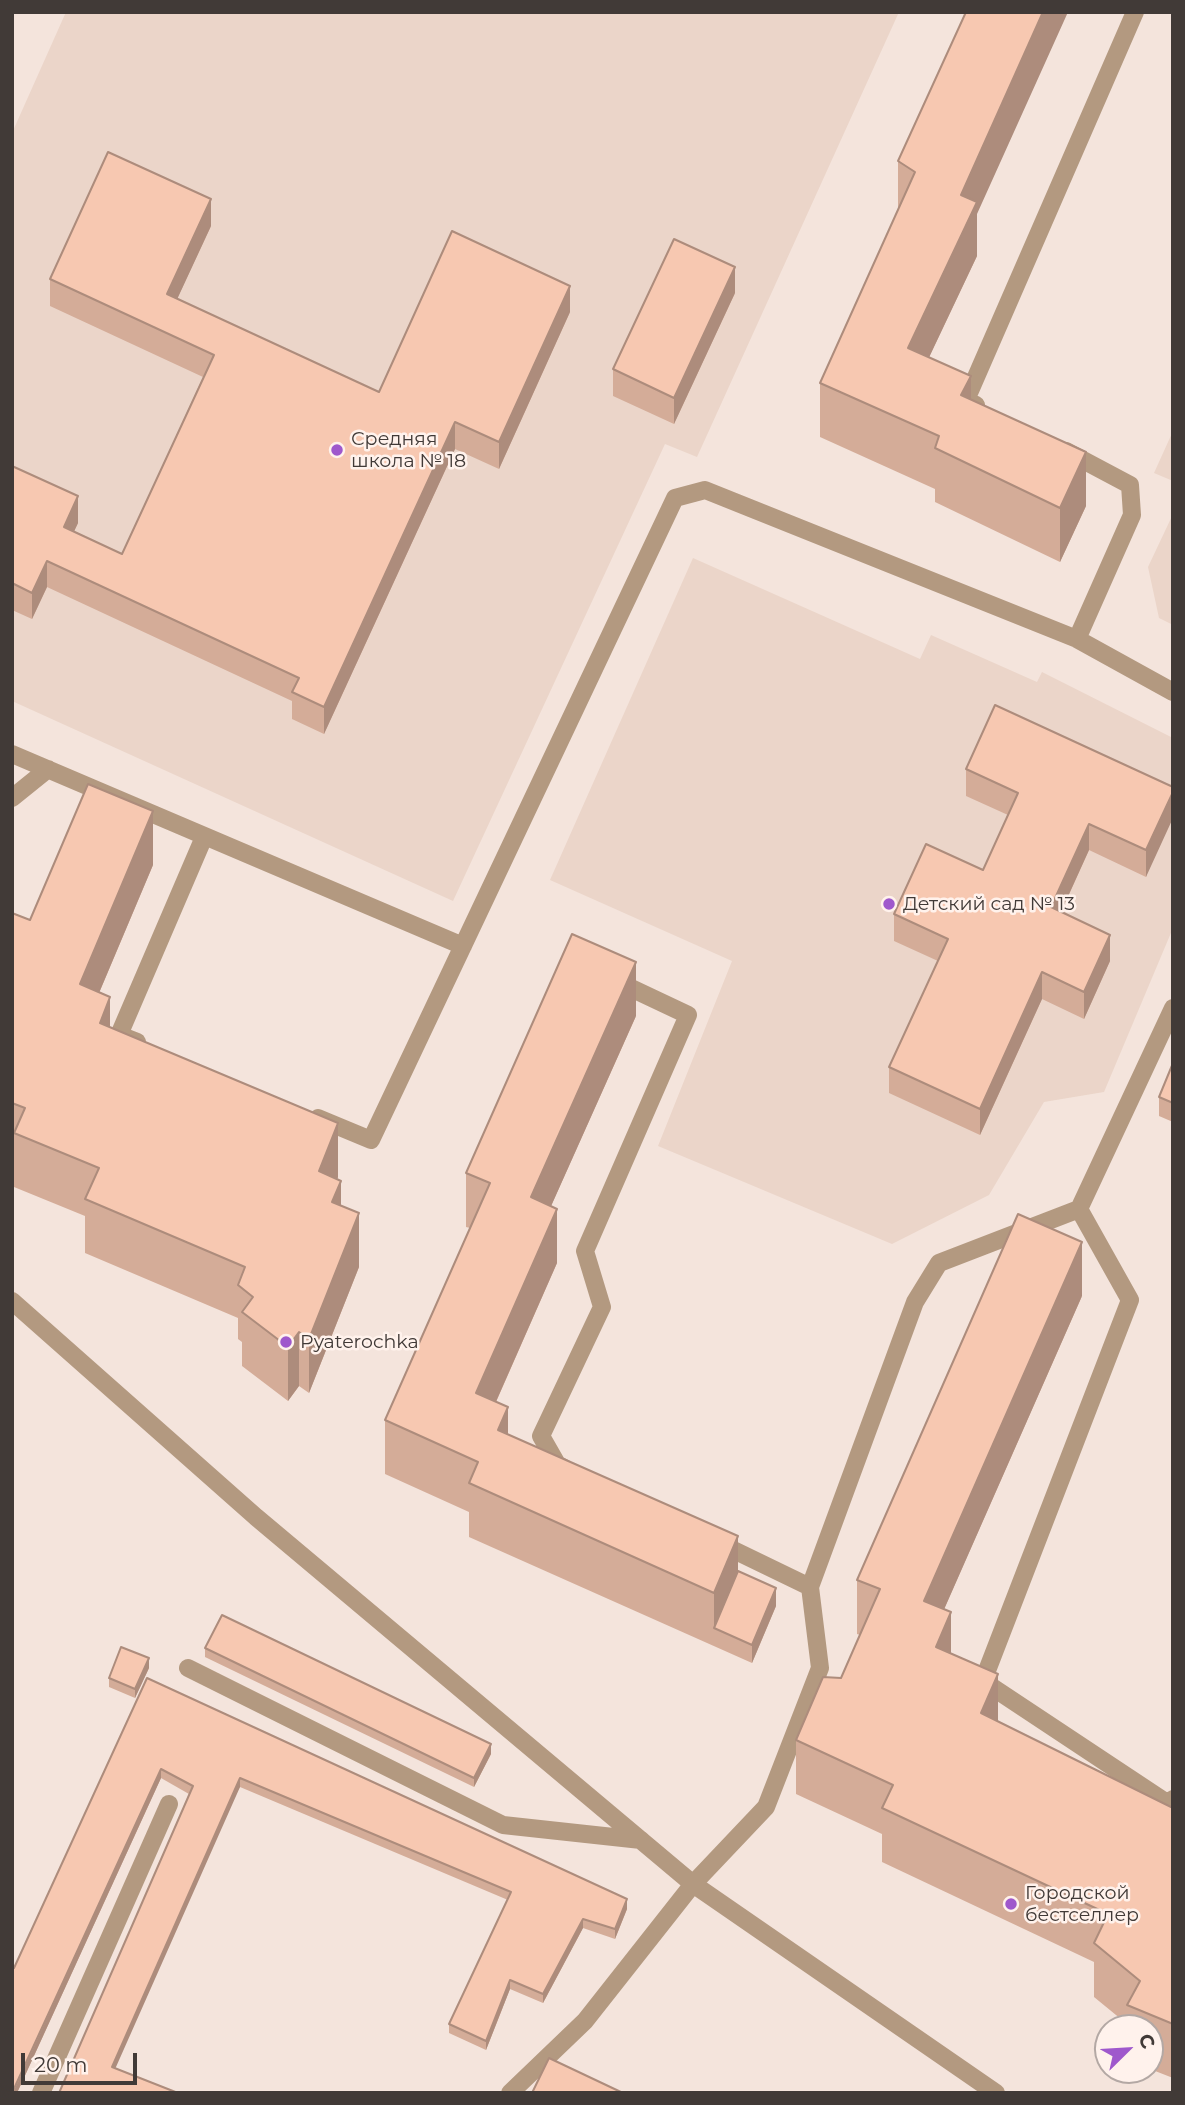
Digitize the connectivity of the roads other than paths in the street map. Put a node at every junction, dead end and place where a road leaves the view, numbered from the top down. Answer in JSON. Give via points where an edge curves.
{"nodes":[{"id":1,"x":1135,"y":12,"type":"edge"},
{"id":2,"x":989,"y":412,"type":"edge"},
{"id":3,"x":1048,"y":442,"type":"edge"},
{"id":4,"x":1077,"y":639,"type":"junction"},
{"id":5,"x":1173,"y":692,"type":"edge"},
{"id":6,"x":12,"y":754,"type":"edge"},
{"id":7,"x":48,"y":769,"type":"junction"},
{"id":8,"x":12,"y":797,"type":"edge"},
{"id":9,"x":204,"y":837,"type":"junction"},
{"id":10,"x":463,"y":946,"type":"junction"},
{"id":11,"x":606,"y":976,"type":"edge"},
{"id":12,"x":1173,"y":1008,"type":"edge"},
{"id":13,"x":157,"y":1051,"type":"edge"},
{"id":14,"x":308,"y":1114,"type":"edge"},
{"id":15,"x":1079,"y":1209,"type":"junction"},
{"id":16,"x":12,"y":1301,"type":"edge"},
{"id":17,"x":581,"y":1476,"type":"edge"},
{"id":18,"x":702,"y":1535,"type":"edge"},
{"id":19,"x":810,"y":1587,"type":"junction"},
{"id":20,"x":188,"y":1668,"type":"dead end"},
{"id":21,"x":1172,"y":1803,"type":"edge"},
{"id":22,"x":169,"y":1804,"type":"dead end"},
{"id":23,"x":640,"y":1840,"type":"junction"},
{"id":24,"x":693,"y":1884,"type":"junction"},
{"id":25,"x":41,"y":2093,"type":"edge"},
{"id":26,"x":510,"y":2093,"type":"edge"},
{"id":27,"x":996,"y":2093,"type":"edge"}],
"edges":[{"from":1,"to":2,"type":"lane","via":[[966,400]]},
{"from":3,"to":4,"type":"lane","via":[[1130,485],[1132,515]]},
{"from":4,"to":5,"type":"lane"},
{"from":4,"to":10,"type":"lane","via":[[705,491],[675,498]]},
{"from":6,"to":7,"type":"lane"},
{"from":7,"to":8,"type":"lane"},
{"from":7,"to":9,"type":"lane"},
{"from":9,"to":10,"type":"lane"},
{"from":9,"to":13,"type":"lane","via":[[119,1035]]},
{"from":10,"to":14,"type":"lane","via":[[371,1140]]},
{"from":11,"to":17,"type":"lane","via":[[688,1015],[585,1251],[602,1307],[541,1436],[557,1464]]},
{"from":12,"to":15,"type":"lane"},
{"from":15,"to":19,"type":"lane","via":[[939,1263],[915,1302]]},
{"from":15,"to":21,"type":"lane","via":[[1130,1300],[983,1681]]},
{"from":16,"to":23,"type":"lane","via":[[256,1517]]},
{"from":18,"to":19,"type":"lane"},
{"from":19,"to":24,"type":"lane","via":[[820,1668],[766,1807]]},
{"from":20,"to":23,"type":"lane","via":[[503,1825]]},
{"from":22,"to":25,"type":"lane"},
{"from":23,"to":24,"type":"lane"},
{"from":24,"to":26,"type":"lane","via":[[585,2021]]},
{"from":24,"to":27,"type":"lane"}]}
